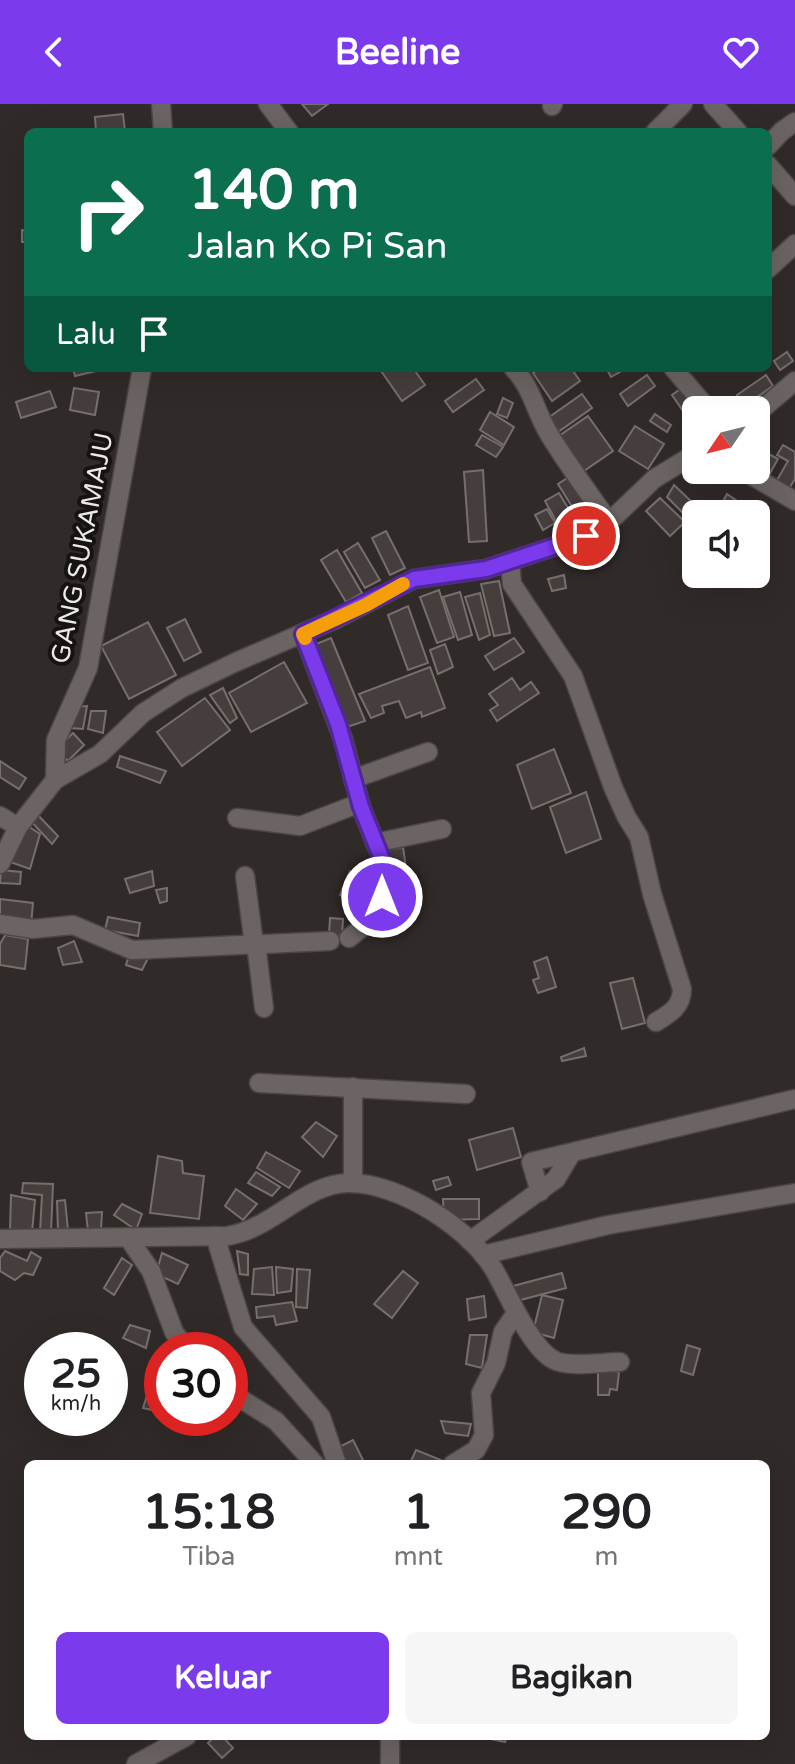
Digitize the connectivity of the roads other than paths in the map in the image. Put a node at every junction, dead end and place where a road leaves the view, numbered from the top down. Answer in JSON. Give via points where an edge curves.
{"nodes":[{"id":1,"x":161,"y":104,"type":"edge"},
{"id":2,"x":268,"y":104,"type":"edge"},
{"id":3,"x":683,"y":104,"type":"edge"},
{"id":4,"x":713,"y":104,"type":"edge"},
{"id":5,"x":795,"y":122,"type":"edge"},
{"id":6,"x":163,"y":128,"type":"edge"},
{"id":7,"x":286,"y":128,"type":"edge"},
{"id":8,"x":659,"y":128,"type":"edge"},
{"id":9,"x":734,"y":128,"type":"edge"},
{"id":10,"x":772,"y":142,"type":"edge"},
{"id":11,"x":772,"y":170,"type":"edge"},
{"id":12,"x":795,"y":196,"type":"edge"},
{"id":13,"x":795,"y":244,"type":"edge"},
{"id":14,"x":772,"y":265,"type":"edge"},
{"id":15,"x":141,"y":372,"type":"edge"},
{"id":16,"x":516,"y":372,"type":"edge"},
{"id":17,"x":676,"y":372,"type":"edge"},
{"id":18,"x":795,"y":381,"type":"edge"},
{"id":19,"x":697,"y":396,"type":"edge"},
{"id":20,"x":770,"y":402,"type":"edge"},
{"id":21,"x":682,"y":462,"type":"edge"},
{"id":22,"x":766,"y":484,"type":"edge"},
{"id":23,"x":795,"y":501,"type":"edge"},
{"id":24,"x":609,"y":522,"type":"junction"},
{"id":25,"x":510,"y":562,"type":"junction"},
{"id":26,"x":303,"y":634,"type":"junction"},
{"id":27,"x":428,"y":752,"type":"dead end"},
{"id":28,"x":353,"y":779,"type":"junction"},
{"id":29,"x":55,"y":780,"type":"junction"},
{"id":30,"x":360,"y":803,"type":"junction"},
{"id":31,"x":0,"y":816,"type":"edge"},
{"id":32,"x":237,"y":818,"type":"dead end"},
{"id":33,"x":18,"y":827,"type":"junction"},
{"id":34,"x":442,"y":829,"type":"dead end"},
{"id":35,"x":375,"y":843,"type":"junction"},
{"id":36,"x":0,"y":864,"type":"edge"},
{"id":37,"x":245,"y":876,"type":"dead end"},
{"id":38,"x":0,"y":924,"type":"edge"},
{"id":39,"x":255,"y":944,"type":"junction"},
{"id":40,"x":264,"y":1008,"type":"dead end"},
{"id":41,"x":656,"y":1022,"type":"dead end"},
{"id":42,"x":259,"y":1083,"type":"dead end"},
{"id":43,"x":353,"y":1087,"type":"junction"},
{"id":44,"x":466,"y":1094,"type":"dead end"},
{"id":45,"x":795,"y":1099,"type":"edge"},
{"id":46,"x":571,"y":1154,"type":"junction"},
{"id":47,"x":353,"y":1183,"type":"junction"},
{"id":48,"x":540,"y":1192,"type":"junction"},
{"id":49,"x":795,"y":1193,"type":"edge"},
{"id":50,"x":215,"y":1236,"type":"junction"},
{"id":51,"x":0,"y":1239,"type":"edge"},
{"id":52,"x":129,"y":1239,"type":"junction"},
{"id":53,"x":470,"y":1241,"type":"junction"},
{"id":54,"x":483,"y":1255,"type":"junction"},
{"id":55,"x":516,"y":1313,"type":"junction"},
{"id":56,"x":174,"y":1332,"type":"edge"},
{"id":57,"x":620,"y":1362,"type":"dead end"},
{"id":58,"x":248,"y":1403,"type":"edge"},
{"id":59,"x":311,"y":1460,"type":"edge"},
{"id":60,"x":336,"y":1460,"type":"edge"},
{"id":61,"x":460,"y":1460,"type":"edge"},
{"id":62,"x":180,"y":1740,"type":"edge"},
{"id":63,"x":390,"y":1740,"type":"edge"},
{"id":64,"x":136,"y":1764,"type":"edge"},
{"id":65,"x":390,"y":1764,"type":"edge"}],
"edges":[{"from":1,"to":6,"type":"street"},
{"from":2,"to":7,"type":"street"},
{"from":3,"to":8,"type":"street"},
{"from":4,"to":9,"type":"street"},
{"from":5,"to":10,"type":"street"},
{"from":11,"to":12,"type":"street"},
{"from":13,"to":14,"type":"street"},
{"from":15,"to":29,"type":"street","name":"GANG SUKAMAJU","via":[[88,668],[56,740]]},
{"from":16,"to":24,"type":"street","via":[[530,389],[550,436]]},
{"from":17,"to":19,"type":"street"},
{"from":18,"to":20,"type":"street"},
{"from":21,"to":24,"type":"street","via":[[654,479]]},
{"from":22,"to":23,"type":"street"},
{"from":24,"to":25,"type":"street","via":[[586,536]]},
{"from":25,"to":26,"type":"street","via":[[414,579]]},
{"from":25,"to":41,"type":"street","via":[[512,584],[573,676],[617,795],[639,837],[682,989],[675,1009]]},
{"from":26,"to":28,"type":"street"},
{"from":26,"to":29,"type":"street","via":[[182,688],[143,713],[100,754]]},
{"from":27,"to":28,"type":"street"},
{"from":28,"to":30,"type":"street"},
{"from":29,"to":33,"type":"street"},
{"from":30,"to":32,"type":"street","via":[[300,826]]},
{"from":30,"to":35,"type":"street"},
{"from":31,"to":33,"type":"street"},
{"from":33,"to":36,"type":"street"},
{"from":34,"to":35,"type":"street"},
{"from":35,"to":39,"type":"street","via":[[385,889],[375,917],[340,940]]},
{"from":37,"to":39,"type":"street"},
{"from":38,"to":39,"type":"street","via":[[33,929],[73,925],[132,950]]},
{"from":39,"to":40,"type":"street"},
{"from":42,"to":43,"type":"street"},
{"from":43,"to":44,"type":"street"},
{"from":43,"to":47,"type":"street"},
{"from":45,"to":46,"type":"street"},
{"from":46,"to":48,"type":"street","via":[[556,1179]]},
{"from":46,"to":48,"type":"street","via":[[531,1162]]},
{"from":47,"to":50,"type":"street","via":[[321,1188],[244,1233]]},
{"from":47,"to":53,"type":"street","via":[[403,1195]]},
{"from":48,"to":53,"type":"street"},
{"from":49,"to":54,"type":"street","via":[[608,1225]]},
{"from":50,"to":52,"type":"street"},
{"from":50,"to":60,"type":"street","via":[[243,1327],[321,1417]]},
{"from":51,"to":52,"type":"street"},
{"from":52,"to":56,"type":"street","via":[[151,1271]]},
{"from":53,"to":54,"type":"street"},
{"from":54,"to":55,"type":"street"},
{"from":55,"to":57,"type":"street","via":[[554,1360]]},
{"from":55,"to":61,"type":"street","via":[[503,1332],[481,1393],[484,1435],[476,1450]]},
{"from":58,"to":59,"type":"street","via":[[276,1421]]},
{"from":62,"to":64,"type":"street"},
{"from":63,"to":65,"type":"street"}]}
